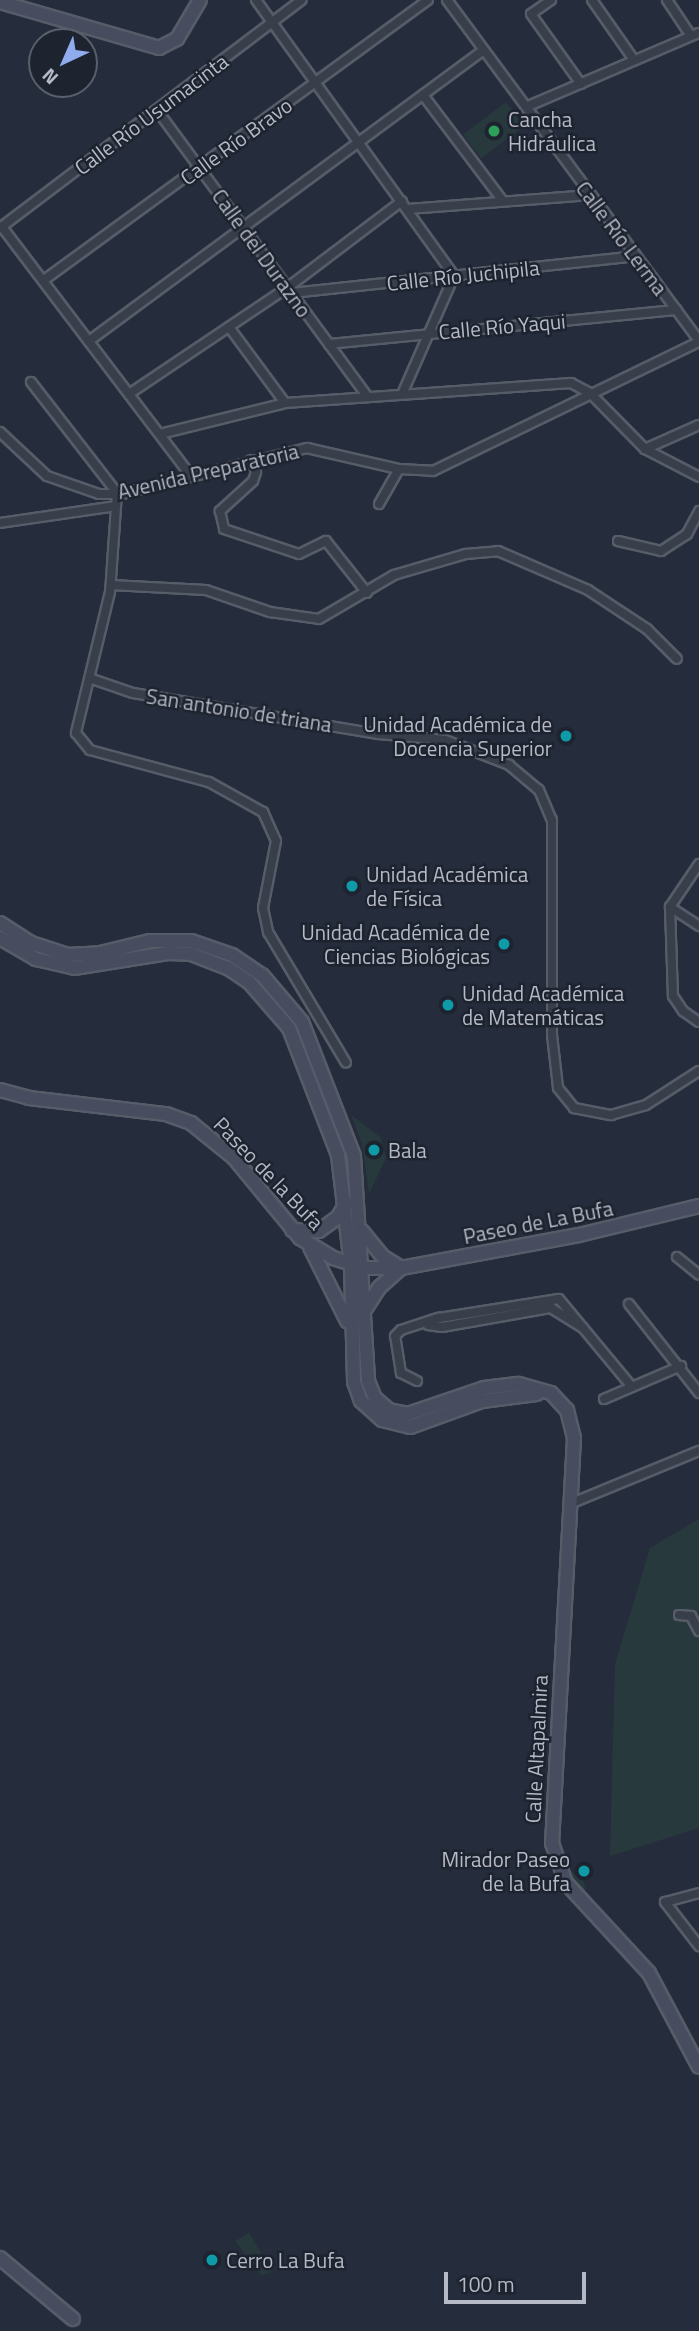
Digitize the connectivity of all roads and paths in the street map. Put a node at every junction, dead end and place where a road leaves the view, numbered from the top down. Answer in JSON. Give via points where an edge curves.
{"nodes":[{"id":1,"x":200,"y":0,"type":"edge"},
{"id":2,"x":256,"y":0,"type":"edge"},
{"id":3,"x":302,"y":0,"type":"edge"},
{"id":4,"x":428,"y":0,"type":"edge"},
{"id":5,"x":447,"y":0,"type":"edge"},
{"id":6,"x":551,"y":0,"type":"edge"},
{"id":7,"x":592,"y":0,"type":"edge"},
{"id":8,"x":667,"y":0,"type":"edge"},
{"id":9,"x":0,"y":2,"type":"edge"},
{"id":10,"x":273,"y":22,"type":"junction"},
{"id":11,"x":695,"y":34,"type":"edge"},
{"id":12,"x":483,"y":51,"type":"junction"},
{"id":13,"x":634,"y":60,"type":"junction"},
{"id":14,"x":317,"y":82,"type":"junction"},
{"id":15,"x":581,"y":84,"type":"junction"},
{"id":16,"x":423,"y":95,"type":"junction"},
{"id":17,"x":526,"y":107,"type":"junction"},
{"id":18,"x":157,"y":110,"type":"junction"},
{"id":19,"x":361,"y":142,"type":"junction"},
{"id":20,"x":200,"y":167,"type":"junction"},
{"id":21,"x":590,"y":195,"type":"junction"},
{"id":22,"x":402,"y":201,"type":"junction"},
{"id":23,"x":502,"y":201,"type":"junction"},
{"id":24,"x":408,"y":209,"type":"junction"},
{"id":25,"x":1,"y":228,"type":"edge"},
{"id":26,"x":244,"y":228,"type":"junction"},
{"id":27,"x":636,"y":256,"type":"junction"},
{"id":28,"x":454,"y":276,"type":"junction"},
{"id":29,"x":44,"y":280,"type":"junction"},
{"id":30,"x":289,"y":290,"type":"junction"},
{"id":31,"x":676,"y":310,"type":"junction"},
{"id":32,"x":229,"y":327,"type":"junction"},
{"id":33,"x":430,"y":332,"type":"junction"},
{"id":34,"x":89,"y":341,"type":"junction"},
{"id":35,"x":699,"y":342,"type":"edge"},
{"id":36,"x":329,"y":344,"type":"junction"},
{"id":37,"x":31,"y":382,"type":"dead end"},
{"id":38,"x":403,"y":392,"type":"junction"},
{"id":39,"x":590,"y":393,"type":"junction"},
{"id":40,"x":129,"y":394,"type":"junction"},
{"id":41,"x":366,"y":396,"type":"junction"},
{"id":42,"x":285,"y":403,"type":"junction"},
{"id":43,"x":699,"y":425,"type":"edge"},
{"id":44,"x":0,"y":432,"type":"edge"},
{"id":45,"x":160,"y":435,"type":"junction"},
{"id":46,"x":645,"y":449,"type":"junction"},
{"id":47,"x":251,"y":460,"type":"junction"},
{"id":48,"x":399,"y":469,"type":"junction"},
{"id":49,"x":190,"y":475,"type":"junction"},
{"id":50,"x":699,"y":477,"type":"edge"},
{"id":51,"x":117,"y":493,"type":"junction"},
{"id":52,"x":379,"y":504,"type":"dead end"},
{"id":53,"x":116,"y":506,"type":"junction"},
{"id":54,"x":699,"y":511,"type":"edge"},
{"id":55,"x":0,"y":523,"type":"edge"},
{"id":56,"x":618,"y":541,"type":"dead end"},
{"id":57,"x":111,"y":585,"type":"junction"},
{"id":58,"x":367,"y":593,"type":"junction"},
{"id":59,"x":677,"y":659,"type":"dead end"},
{"id":60,"x":92,"y":679,"type":"junction"},
{"id":61,"x":699,"y":864,"type":"edge"},
{"id":62,"x":670,"y":907,"type":"junction"},
{"id":63,"x":0,"y":923,"type":"edge"},
{"id":64,"x":699,"y":926,"type":"edge"},
{"id":65,"x":0,"y":939,"type":"edge"},
{"id":66,"x":699,"y":1022,"type":"edge"},
{"id":67,"x":346,"y":1063,"type":"dead end"},
{"id":68,"x":699,"y":1071,"type":"edge"},
{"id":69,"x":0,"y":1090,"type":"edge"},
{"id":70,"x":346,"y":1202,"type":"junction"},
{"id":71,"x":699,"y":1206,"type":"edge"},
{"id":72,"x":292,"y":1230,"type":"junction"},
{"id":73,"x":362,"y":1231,"type":"junction"},
{"id":74,"x":307,"y":1243,"type":"junction"},
{"id":75,"x":677,"y":1257,"type":"dead end"},
{"id":76,"x":357,"y":1267,"type":"junction"},
{"id":77,"x":401,"y":1268,"type":"junction"},
{"id":78,"x":383,"y":1269,"type":"joint"},
{"id":79,"x":699,"y":1275,"type":"edge"},
{"id":80,"x":629,"y":1304,"type":"dead end"},
{"id":81,"x":365,"y":1311,"type":"junction"},
{"id":82,"x":349,"y":1328,"type":"junction"},
{"id":83,"x":681,"y":1366,"type":"junction"},
{"id":84,"x":417,"y":1381,"type":"dead end"},
{"id":85,"x":632,"y":1387,"type":"junction"},
{"id":86,"x":551,"y":1393,"type":"junction"},
{"id":87,"x":699,"y":1393,"type":"edge"},
{"id":88,"x":604,"y":1399,"type":"dead end"},
{"id":89,"x":699,"y":1440,"type":"edge"},
{"id":90,"x":697,"y":1452,"type":"edge"},
{"id":91,"x":572,"y":1503,"type":"junction"},
{"id":92,"x":679,"y":1615,"type":"dead end"},
{"id":93,"x":699,"y":1631,"type":"edge"},
{"id":94,"x":699,"y":1893,"type":"edge"},
{"id":95,"x":699,"y":1946,"type":"edge"},
{"id":96,"x":694,"y":2047,"type":"edge"},
{"id":97,"x":699,"y":2067,"type":"edge"},
{"id":98,"x":0,"y":2258,"type":"edge"},
{"id":99,"x":73,"y":2319,"type":"dead end"}],
"edges":[{"from":1,"to":9,"type":"main road","via":[[177,39],[159,48]]},
{"from":2,"to":10,"type":"street"},
{"from":3,"to":10,"type":"street","name":"Calle Río Usumacinta"},
{"from":4,"to":14,"type":"street","name":"Calle Río Bravo"},
{"from":5,"to":12,"type":"street","name":"Calle Río Lerma"},
{"from":6,"to":15,"type":"street","via":[[531,14]]},
{"from":7,"to":13,"type":"street"},
{"from":8,"to":11,"type":"street"},
{"from":10,"to":14,"type":"street"},
{"from":10,"to":18,"type":"street","name":"Calle Río Usumacinta"},
{"from":11,"to":13,"type":"street"},
{"from":12,"to":16,"type":"street"},
{"from":12,"to":17,"type":"street","name":"Calle Río Lerma"},
{"from":13,"to":15,"type":"street"},
{"from":14,"to":19,"type":"street"},
{"from":14,"to":20,"type":"street","name":"Calle Río Bravo"},
{"from":15,"to":17,"type":"street"},
{"from":16,"to":19,"type":"street"},
{"from":16,"to":23,"type":"street"},
{"from":17,"to":21,"type":"street","name":"Calle Río Lerma"},
{"from":18,"to":20,"type":"street","name":"Calle del Durazno"},
{"from":18,"to":25,"type":"street","name":"Calle Río Usumacinta"},
{"from":19,"to":22,"type":"street"},
{"from":19,"to":26,"type":"street"},
{"from":20,"to":26,"type":"street","name":"Calle del Durazno"},
{"from":20,"to":29,"type":"street","name":"Calle Río Bravo"},
{"from":21,"to":23,"type":"street"},
{"from":21,"to":27,"type":"street","name":"Calle Río Lerma"},
{"from":22,"to":24,"type":"street"},
{"from":22,"to":30,"type":"street"},
{"from":23,"to":24,"type":"street"},
{"from":24,"to":28,"type":"street"},
{"from":25,"to":29,"type":"street"},
{"from":26,"to":30,"type":"street","name":"Calle del Durazno"},
{"from":26,"to":34,"type":"street"},
{"from":27,"to":28,"type":"street","name":"Calle Río Juchipila"},
{"from":27,"to":31,"type":"street","name":"Calle Río Lerma"},
{"from":28,"to":30,"type":"street","name":"Calle Río Juchipila"},
{"from":28,"to":33,"type":"street"},
{"from":29,"to":34,"type":"street"},
{"from":30,"to":32,"type":"street"},
{"from":30,"to":36,"type":"street","name":"Calle del Durazno"},
{"from":31,"to":33,"type":"street","name":"Calle Río Yaqui"},
{"from":31,"to":35,"type":"street","name":"Calle Río Lerma"},
{"from":32,"to":40,"type":"street"},
{"from":32,"to":42,"type":"street"},
{"from":33,"to":36,"type":"street","name":"Calle Río Yaqui"},
{"from":33,"to":38,"type":"street"},
{"from":34,"to":40,"type":"street"},
{"from":35,"to":39,"type":"street","name":"Avenida Preparatoria"},
{"from":36,"to":41,"type":"street","name":"Calle del Durazno"},
{"from":37,"to":51,"type":"street"},
{"from":38,"to":39,"type":"street","via":[[571,383]]},
{"from":38,"to":41,"type":"street"},
{"from":39,"to":46,"type":"street"},
{"from":39,"to":48,"type":"street","name":"Avenida Preparatoria","via":[[445,468],[425,472]]},
{"from":40,"to":45,"type":"street"},
{"from":41,"to":42,"type":"street"},
{"from":42,"to":45,"type":"street"},
{"from":43,"to":46,"type":"street"},
{"from":44,"to":51,"type":"street","name":"Avenida Preparatoria","via":[[47,476],[99,494]]},
{"from":45,"to":49,"type":"street"},
{"from":46,"to":50,"type":"street"},
{"from":47,"to":48,"type":"street","name":"Avenida Preparatoria","via":[[307,448]]},
{"from":47,"to":49,"type":"street","name":"Avenida Preparatoria"},
{"from":47,"to":58,"type":"street","via":[[256,472],[253,481],[220,511],[224,528],[299,554],[326,541]]},
{"from":48,"to":52,"type":"street"},
{"from":49,"to":51,"type":"street","name":"Avenida Preparatoria"},
{"from":51,"to":53,"type":"street"},
{"from":53,"to":55,"type":"street","name":"Avenida Preparatoria"},
{"from":53,"to":57,"type":"street"},
{"from":54,"to":56,"type":"street","via":[[687,534],[661,551]]},
{"from":57,"to":58,"type":"street","via":[[206,590],[310,620],[330,616]]},
{"from":57,"to":60,"type":"street"},
{"from":58,"to":59,"type":"street","via":[[407,570],[498,551],[588,590],[647,629]]},
{"from":60,"to":67,"type":"street","via":[[75,725],[79,740],[97,753],[209,782],[263,812],[276,841],[264,908],[268,932]]},
{"from":60,"to":68,"type":"street","name":"San antonio de triana","via":[[133,692],[379,734],[445,740],[509,765],[539,790],[552,820],[552,1035],[558,1088],[574,1108],[611,1115],[646,1105]]},
{"from":61,"to":62,"type":"street"},
{"from":62,"to":64,"type":"street"},
{"from":62,"to":66,"type":"street","via":[[673,996],[682,1011]]},
{"from":63,"to":73,"type":"main road","via":[[31,943],[67,955],[100,953],[150,941],[191,941],[232,955],[262,975],[293,1007],[318,1055],[354,1156]]},
{"from":65,"to":70,"type":"main road","via":[[36,959],[64,967],[94,967],[182,953],[239,975],[274,1006],[297,1043],[334,1139]]},
{"from":69,"to":72,"type":"main road","name":"Paseo de la Bufa","via":[[29,1098],[166,1114],[191,1123],[234,1158]]},
{"from":70,"to":72,"type":"main road","via":[[338,1217],[319,1231]]},
{"from":70,"to":76,"type":"main road"},
{"from":71,"to":77,"type":"main road","name":"Paseo de La Bufa","via":[[579,1235]]},
{"from":72,"to":74,"type":"main road","name":"Paseo de la Bufa"},
{"from":73,"to":76,"type":"main road"},
{"from":73,"to":77,"type":"main road","via":[[382,1256]]},
{"from":74,"to":76,"type":"main road","name":"Paseo de la Bufa"},
{"from":74,"to":82,"type":"main road","via":[[343,1307]]},
{"from":75,"to":79,"type":"street"},
{"from":76,"to":78,"type":"main road","name":"Paseo de la Bufa"},
{"from":76,"to":81,"type":"main road"},
{"from":76,"to":82,"type":"main road"},
{"from":77,"to":78,"type":"main road","name":"Paseo de La Bufa"},
{"from":77,"to":81,"type":"main road","via":[[379,1288]]},
{"from":80,"to":83,"type":"street"},
{"from":81,"to":86,"type":"main road","via":[[368,1381],[375,1398],[389,1410],[408,1414],[506,1384]]},
{"from":82,"to":86,"type":"main road","via":[[357,1394],[375,1415],[394,1425],[415,1426],[503,1396]]},
{"from":83,"to":85,"type":"street"},
{"from":83,"to":87,"type":"street"},
{"from":84,"to":85,"type":"street","via":[[401,1373],[395,1336],[428,1325],[442,1327],[551,1308],[585,1330]]},
{"from":85,"to":88,"type":"street"},
{"from":86,"to":91,"type":"main road","name":"Calle Altapalmira","via":[[567,1409],[574,1428]]},
{"from":89,"to":90,"type":"street"},
{"from":90,"to":91,"type":"street"},
{"from":91,"to":96,"type":"main road","name":"Calle Altapalmira","via":[[552,1843],[566,1883],[649,1973]]},
{"from":92,"to":93,"type":"street","via":[[691,1616]]},
{"from":94,"to":95,"type":"street","via":[[665,1902]]},
{"from":96,"to":97,"type":"main road","name":"Calle Altapalmira"},
{"from":98,"to":99,"type":"main road"}]}
